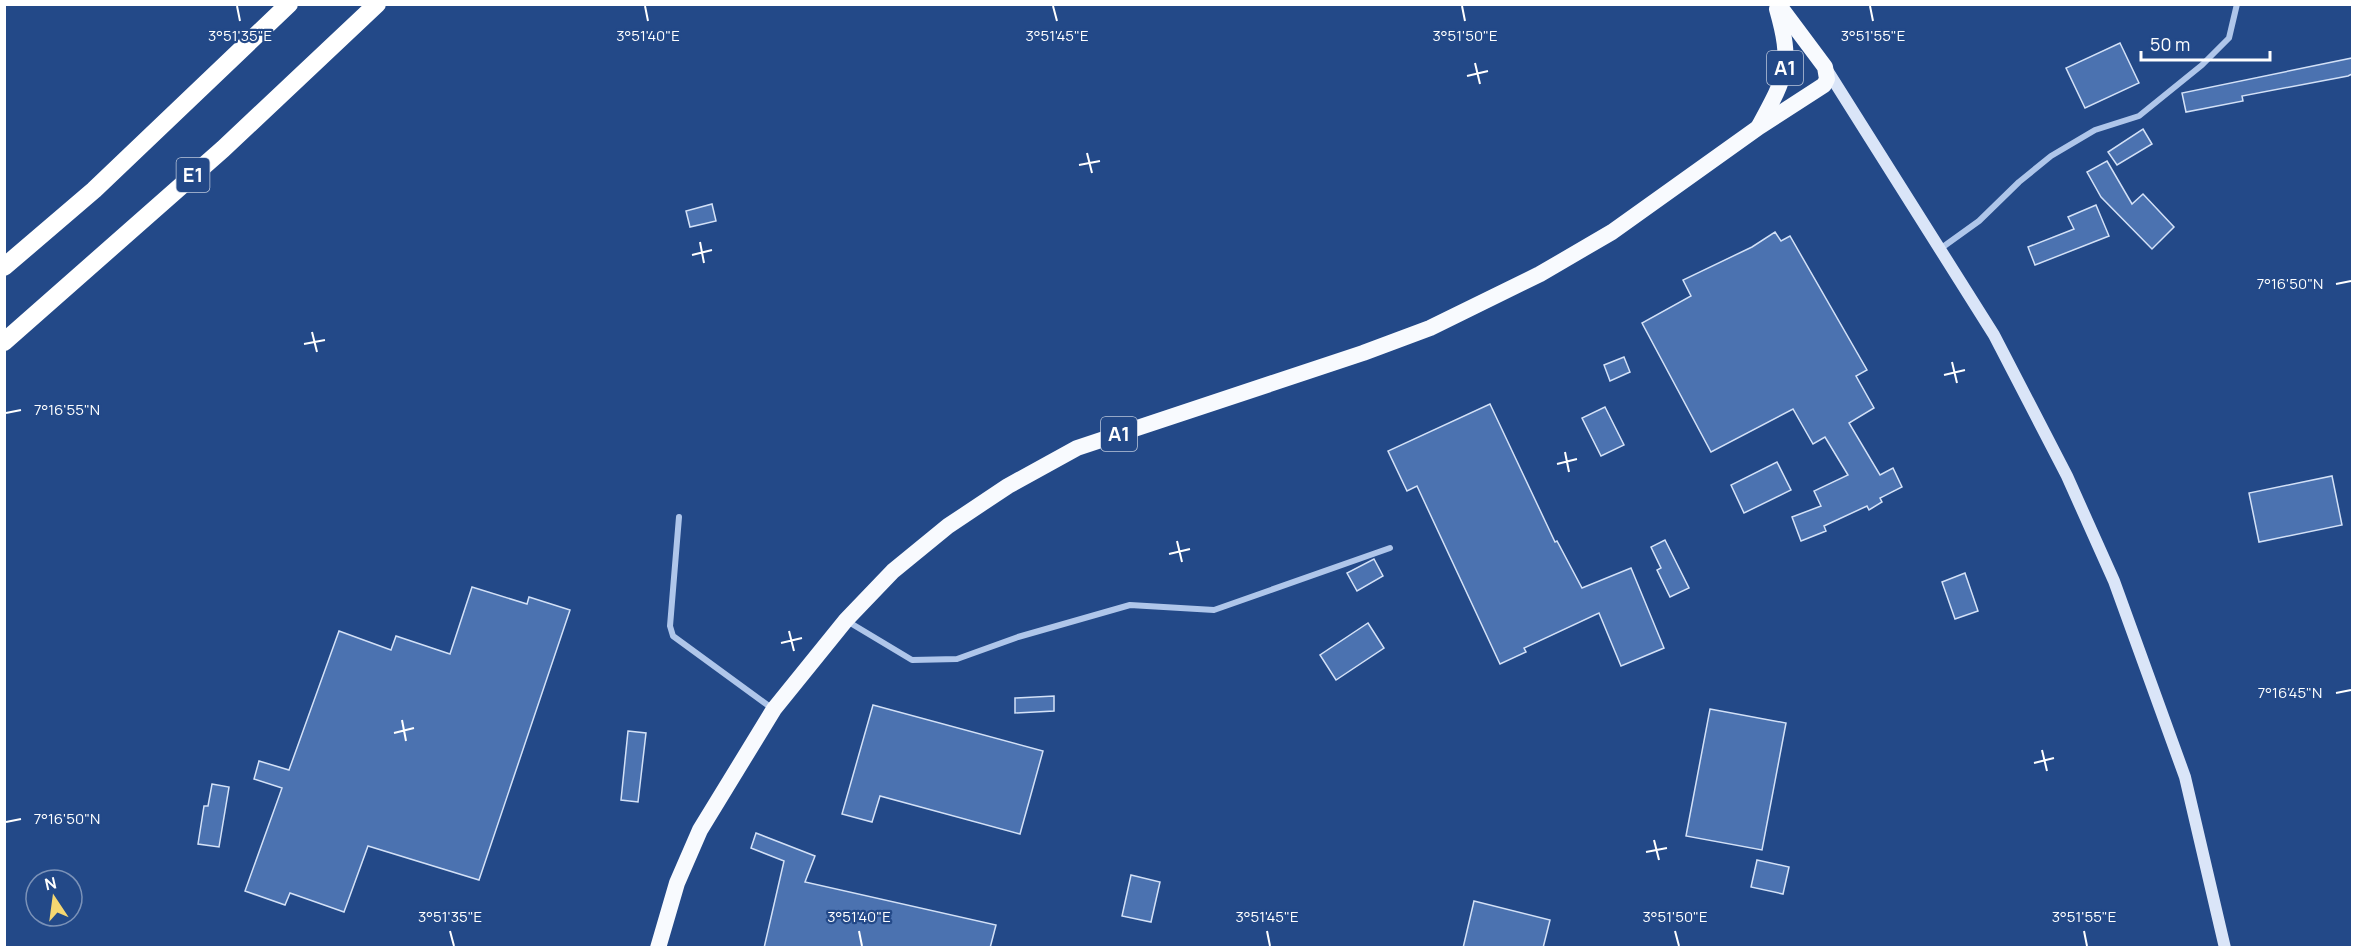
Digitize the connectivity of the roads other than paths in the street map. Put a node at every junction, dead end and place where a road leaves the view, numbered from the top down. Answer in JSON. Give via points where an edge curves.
{"nodes":[{"id":1,"x":289,"y":4,"type":"edge"},
{"id":2,"x":377,"y":4,"type":"edge"},
{"id":3,"x":1777,"y":4,"type":"edge"},
{"id":4,"x":2237,"y":4,"type":"edge"},
{"id":5,"x":1825,"y":67,"type":"junction"},
{"id":6,"x":1759,"y":127,"type":"junction"},
{"id":7,"x":1940,"y":249,"type":"junction"},
{"id":8,"x":4,"y":267,"type":"edge"},
{"id":9,"x":4,"y":342,"type":"edge"},
{"id":10,"x":679,"y":518,"type":"dead end"},
{"id":11,"x":1390,"y":548,"type":"dead end"},
{"id":12,"x":846,"y":621,"type":"junction"},
{"id":13,"x":774,"y":709,"type":"junction"},
{"id":14,"x":658,"y":948,"type":"edge"},
{"id":15,"x":2225,"y":948,"type":"edge"}],
"edges":[{"from":1,"to":8,"type":"highway","via":[[94,190]]},
{"from":2,"to":9,"type":"highway","number":"E1","via":[[223,149]]},
{"from":3,"to":5,"type":"highway","number":"A1"},
{"from":3,"to":6,"type":"highway","number":"A1","via":[[1787,55],[1777,94]]},
{"from":4,"to":7,"type":"street","via":[[2229,38],[2202,65],[2139,116],[2095,130],[2052,156]]},
{"from":5,"to":6,"type":"highway","number":"A1","via":[[1827,79],[1819,90]]},
{"from":5,"to":7,"type":"main road"},
{"from":6,"to":12,"type":"highway","number":"A1","via":[[1612,232],[1540,274],[1430,328],[1067,453],[948,526],[892,571]]},
{"from":7,"to":15,"type":"main road","via":[[1994,335],[2067,476],[2114,581],[2185,777]]},
{"from":10,"to":13,"type":"street","via":[[670,627],[673,636]]},
{"from":11,"to":12,"type":"street","via":[[1214,610],[1130,605],[957,658],[912,660]]},
{"from":12,"to":13,"type":"highway","number":"A1"},
{"from":13,"to":14,"type":"highway","number":"A1","via":[[700,830],[677,883]]}]}
